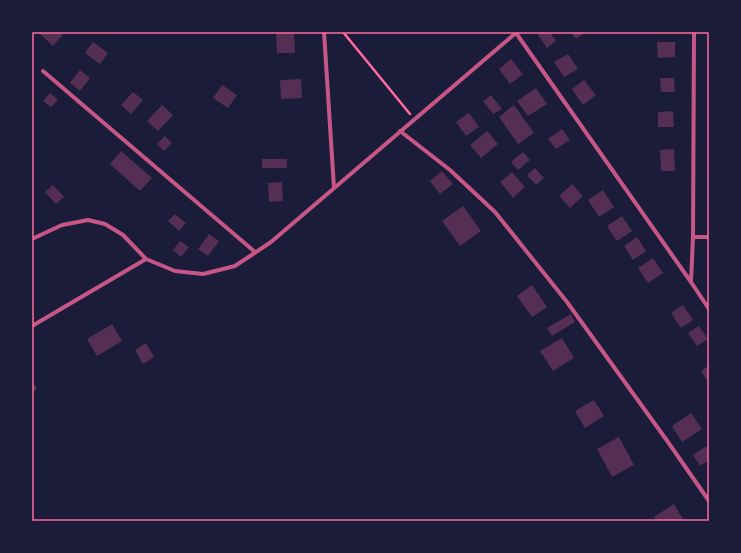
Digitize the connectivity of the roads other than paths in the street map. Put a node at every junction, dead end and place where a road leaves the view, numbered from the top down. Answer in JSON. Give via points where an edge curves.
{"nodes":[{"id":1,"x":324,"y":32,"type":"edge"},
{"id":2,"x":517,"y":32,"type":"edge"},
{"id":3,"x":694,"y":32,"type":"edge"},
{"id":4,"x":42,"y":71,"type":"dead end"},
{"id":5,"x":400,"y":131,"type":"junction"},
{"id":6,"x":334,"y":188,"type":"junction"},
{"id":7,"x":693,"y":237,"type":"junction"},
{"id":8,"x":709,"y":237,"type":"edge"},
{"id":9,"x":32,"y":239,"type":"edge"},
{"id":10,"x":255,"y":252,"type":"junction"},
{"id":11,"x":146,"y":259,"type":"junction"},
{"id":12,"x":691,"y":282,"type":"junction"},
{"id":13,"x":709,"y":309,"type":"edge"},
{"id":14,"x":32,"y":326,"type":"edge"},
{"id":15,"x":709,"y":501,"type":"edge"}],
"edges":[{"from":1,"to":6,"type":"street"},
{"from":2,"to":5,"type":"street"},
{"from":2,"to":12,"type":"street"},
{"from":3,"to":7,"type":"street"},
{"from":4,"to":10,"type":"street"},
{"from":5,"to":6,"type":"street"},
{"from":5,"to":15,"type":"street","via":[[450,170],[495,212],[567,302]]},
{"from":6,"to":10,"type":"street"},
{"from":7,"to":8,"type":"street"},
{"from":7,"to":12,"type":"street"},
{"from":9,"to":11,"type":"street","via":[[62,225],[88,220],[105,224],[123,235]]},
{"from":10,"to":11,"type":"street","via":[[235,266],[203,274],[175,271]]},
{"from":11,"to":14,"type":"street"},
{"from":12,"to":13,"type":"street"}]}
